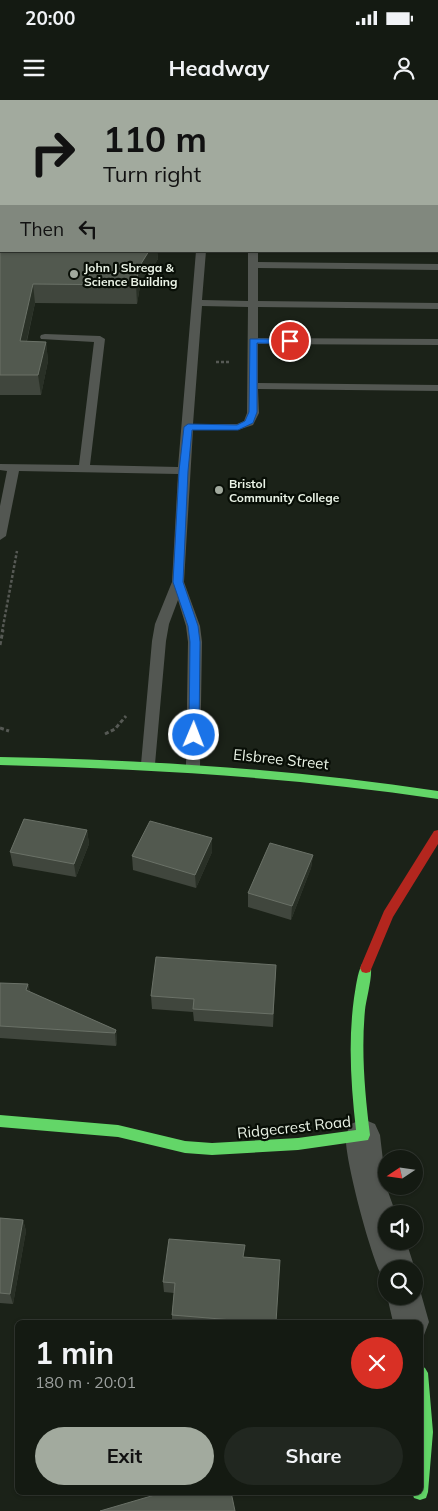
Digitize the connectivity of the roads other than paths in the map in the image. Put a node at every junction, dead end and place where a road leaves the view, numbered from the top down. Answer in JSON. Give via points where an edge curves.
{"nodes":[{"id":1,"x":201,"y":252,"type":"edge"},
{"id":2,"x":253,"y":252,"type":"edge"},
{"id":3,"x":253,"y":265,"type":"junction"},
{"id":4,"x":438,"y":267,"type":"edge"},
{"id":5,"x":197,"y":303,"type":"junction"},
{"id":6,"x":253,"y":304,"type":"junction"},
{"id":7,"x":438,"y":306,"type":"edge"},
{"id":8,"x":45,"y":338,"type":"dead end"},
{"id":9,"x":253,"y":341,"type":"junction"},
{"id":10,"x":438,"y":342,"type":"edge"},
{"id":11,"x":253,"y":386,"type":"junction"},
{"id":12,"x":438,"y":388,"type":"edge"},
{"id":13,"x":188,"y":427,"type":"junction"},
{"id":14,"x":0,"y":467,"type":"edge"},
{"id":15,"x":14,"y":467,"type":"junction"},
{"id":16,"x":84,"y":468,"type":"junction"},
{"id":17,"x":184,"y":471,"type":"junction"},
{"id":18,"x":0,"y":536,"type":"edge"},
{"id":19,"x":178,"y":582,"type":"junction"},
{"id":20,"x":0,"y":761,"type":"edge"},
{"id":21,"x":148,"y":764,"type":"junction"},
{"id":22,"x":193,"y":766,"type":"junction"},
{"id":23,"x":438,"y":795,"type":"edge"},
{"id":24,"x":438,"y":834,"type":"edge"},
{"id":25,"x":0,"y":1121,"type":"edge"},
{"id":26,"x":362,"y":1135,"type":"junction"},
{"id":27,"x":378,"y":1212,"type":"edge"},
{"id":28,"x":407,"y":1305,"type":"edge"},
{"id":29,"x":411,"y":1320,"type":"edge"},
{"id":30,"x":423,"y":1394,"type":"edge"},
{"id":31,"x":423,"y":1469,"type":"edge"},
{"id":32,"x":419,"y":1495,"type":"edge"},
{"id":33,"x":416,"y":1511,"type":"edge"}],
"edges":[{"from":1,"to":5,"type":"lane"},
{"from":2,"to":3,"type":"lane"},
{"from":3,"to":4,"type":"lane"},
{"from":3,"to":6,"type":"lane"},
{"from":5,"to":6,"type":"lane"},
{"from":5,"to":13,"type":"lane"},
{"from":6,"to":7,"type":"lane"},
{"from":6,"to":9,"type":"lane"},
{"from":8,"to":16,"type":"lane","via":[[100,339]]},
{"from":9,"to":10,"type":"lane"},
{"from":9,"to":11,"type":"lane"},
{"from":11,"to":12,"type":"lane"},
{"from":11,"to":13,"type":"lane","via":[[253,412],[249,423],[238,427]]},
{"from":13,"to":17,"type":"lane"},
{"from":14,"to":15,"type":"lane"},
{"from":15,"to":16,"type":"lane"},
{"from":15,"to":18,"type":"lane"},
{"from":16,"to":17,"type":"lane"},
{"from":17,"to":19,"type":"lane"},
{"from":19,"to":21,"type":"lane","via":[[159,641]]},
{"from":19,"to":22,"type":"lane","via":[[195,642]]},
{"from":20,"to":21,"type":"street","name":"Elsbree Street"},
{"from":21,"to":22,"type":"street","name":"Elsbree Street"},
{"from":22,"to":23,"type":"street","name":"Elsbree Street","via":[[312,777]]},
{"from":24,"to":26,"type":"street","name":"Ridgecrest Road","via":[[389,910],[366,968],[357,1040]]},
{"from":25,"to":26,"type":"street","name":"Ridgecrest Road","via":[[118,1131],[170,1144],[212,1149],[298,1144]]},
{"from":26,"to":27,"type":"street","via":[[369,1183]]},
{"from":28,"to":29,"type":"street"},
{"from":30,"to":31,"type":"street"},
{"from":32,"to":33,"type":"street"}]}
